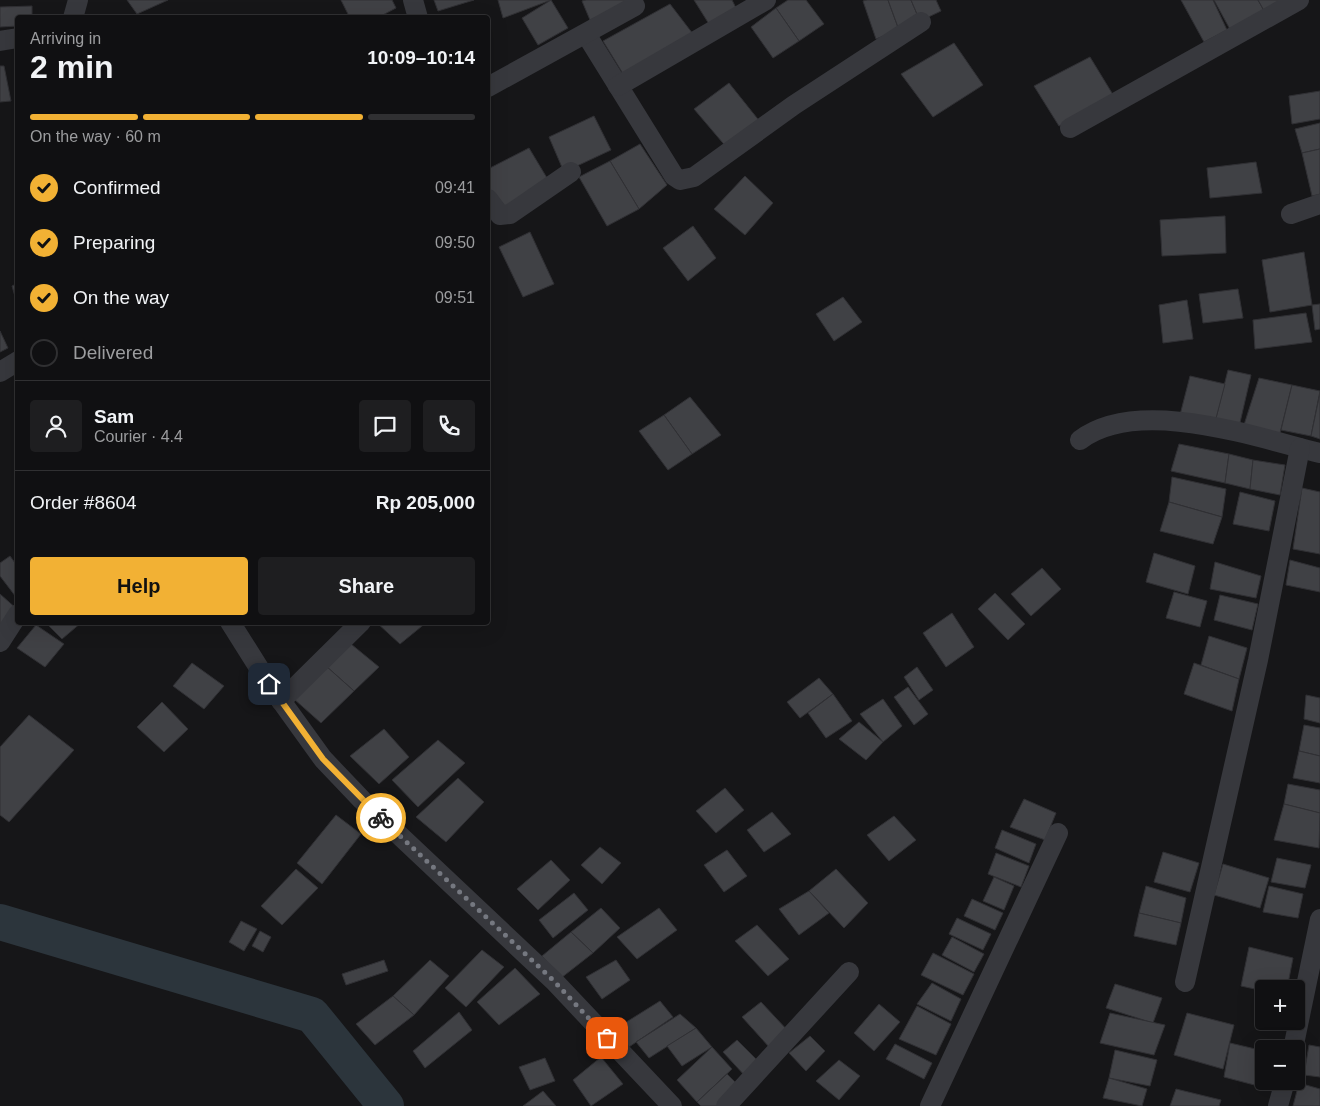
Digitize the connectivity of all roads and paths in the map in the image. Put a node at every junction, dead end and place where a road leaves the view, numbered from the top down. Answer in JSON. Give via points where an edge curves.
{"nodes":[{"id":1,"x":78,"y":0,"type":"edge"},
{"id":2,"x":413,"y":0,"type":"edge"},
{"id":3,"x":766,"y":0,"type":"edge"},
{"id":4,"x":1299,"y":0,"type":"edge"},
{"id":5,"x":635,"y":6,"type":"dead end"},
{"id":6,"x":75,"y":15,"type":"edge"},
{"id":7,"x":417,"y":15,"type":"edge"},
{"id":8,"x":921,"y":22,"type":"dead end"},
{"id":9,"x":586,"y":34,"type":"junction"},
{"id":10,"x":15,"y":38,"type":"edge"},
{"id":11,"x":0,"y":41,"type":"edge"},
{"id":12,"x":490,"y":86,"type":"edge"},
{"id":13,"x":618,"y":86,"type":"junction"},
{"id":14,"x":1070,"y":128,"type":"dead end"},
{"id":15,"x":571,"y":172,"type":"dead end"},
{"id":16,"x":490,"y":202,"type":"edge"},
{"id":17,"x":1320,"y":204,"type":"edge"},
{"id":18,"x":1291,"y":214,"type":"dead end"},
{"id":19,"x":15,"y":363,"type":"edge"},
{"id":20,"x":0,"y":372,"type":"edge"},
{"id":21,"x":1080,"y":440,"type":"dead end"},
{"id":22,"x":1300,"y":448,"type":"junction"},
{"id":23,"x":1320,"y":453,"type":"edge"},
{"id":24,"x":15,"y":619,"type":"edge"},
{"id":25,"x":232,"y":625,"type":"edge"},
{"id":26,"x":358,"y":625,"type":"edge"},
{"id":27,"x":0,"y":642,"type":"edge"},
{"id":28,"x":281,"y":701,"type":"junction"},
{"id":29,"x":1058,"y":833,"type":"dead end"},
{"id":30,"x":1320,"y":920,"type":"edge"},
{"id":31,"x":849,"y":972,"type":"dead end"},
{"id":32,"x":1185,"y":982,"type":"dead end"},
{"id":33,"x":1295,"y":1040,"type":"edge"},
{"id":34,"x":1282,"y":1090,"type":"edge"},
{"id":35,"x":672,"y":1106,"type":"edge"},
{"id":36,"x":726,"y":1106,"type":"edge"},
{"id":37,"x":930,"y":1106,"type":"edge"},
{"id":38,"x":1278,"y":1106,"type":"edge"}],
"edges":[{"from":1,"to":6,"type":"street"},
{"from":2,"to":7,"type":"street"},
{"from":3,"to":13,"type":"street"},
{"from":4,"to":14,"type":"street"},
{"from":5,"to":9,"type":"street"},
{"from":8,"to":13,"type":"street","via":[[687,179],[680,180],[674,176]]},
{"from":9,"to":12,"type":"street"},
{"from":9,"to":13,"type":"street"},
{"from":10,"to":11,"type":"street"},
{"from":15,"to":16,"type":"street","via":[[510,214],[500,215]]},
{"from":17,"to":18,"type":"street"},
{"from":19,"to":20,"type":"street"},
{"from":21,"to":22,"type":"street","via":[[1111,424],[1145,421],[1191,423]]},
{"from":22,"to":23,"type":"street"},
{"from":22,"to":32,"type":"street","via":[[1258,660]]},
{"from":24,"to":27,"type":"street"},
{"from":25,"to":28,"type":"street"},
{"from":26,"to":28,"type":"street"},
{"from":28,"to":35,"type":"street","via":[[323,759],[362,800],[575,1002]]},
{"from":29,"to":37,"type":"street"},
{"from":30,"to":33,"type":"street"},
{"from":31,"to":36,"type":"street"},
{"from":34,"to":38,"type":"street"}]}
